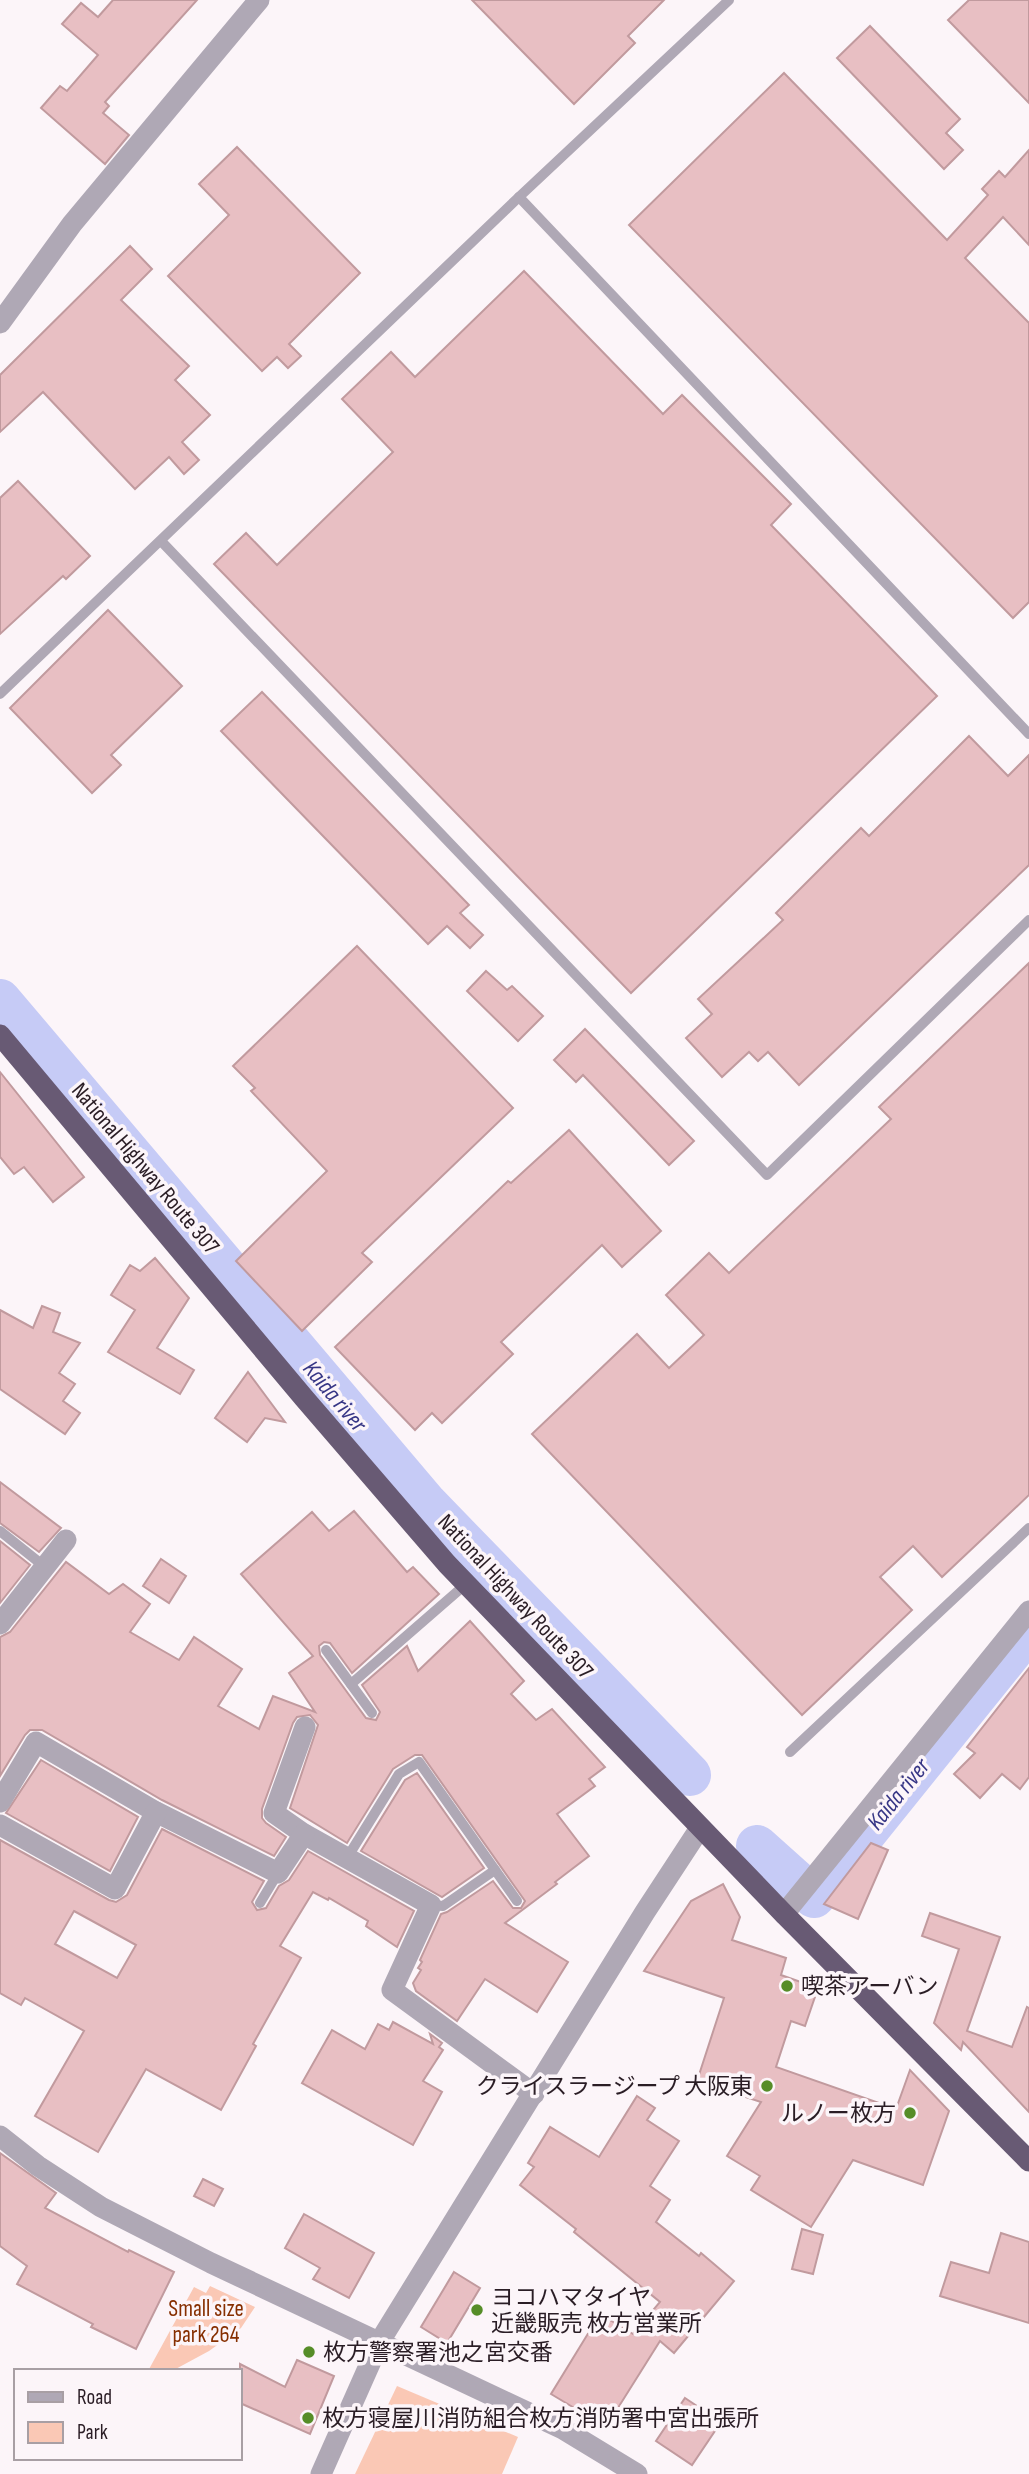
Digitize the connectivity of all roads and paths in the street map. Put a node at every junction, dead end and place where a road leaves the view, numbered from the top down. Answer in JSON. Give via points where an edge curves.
{"nodes":[{"id":1,"x":259,"y":0,"type":"edge"},
{"id":2,"x":729,"y":0,"type":"edge"},
{"id":3,"x":519,"y":197,"type":"junction"},
{"id":4,"x":0,"y":323,"type":"edge"},
{"id":5,"x":161,"y":541,"type":"junction"},
{"id":6,"x":0,"y":694,"type":"edge"},
{"id":7,"x":1029,"y":734,"type":"edge"},
{"id":8,"x":1029,"y":920,"type":"edge"},
{"id":9,"x":0,"y":1035,"type":"edge"},
{"id":10,"x":1029,"y":1528,"type":"edge"},
{"id":11,"x":0,"y":1531,"type":"edge"},
{"id":12,"x":65,"y":1540,"type":"dead end"},
{"id":13,"x":45,"y":1567,"type":"junction"},
{"id":14,"x":466,"y":1584,"type":"junction"},
{"id":15,"x":1029,"y":1611,"type":"edge"},
{"id":16,"x":0,"y":1625,"type":"edge"},
{"id":17,"x":326,"y":1650,"type":"dead end"},
{"id":18,"x":352,"y":1684,"type":"junction"},
{"id":19,"x":372,"y":1713,"type":"dead end"},
{"id":20,"x":305,"y":1727,"type":"dead end"},
{"id":21,"x":790,"y":1752,"type":"dead end"},
{"id":22,"x":0,"y":1802,"type":"edge"},
{"id":23,"x":156,"y":1812,"type":"junction"},
{"id":24,"x":0,"y":1825,"type":"edge"},
{"id":25,"x":700,"y":1828,"type":"junction"},
{"id":26,"x":304,"y":1834,"type":"junction"},
{"id":27,"x":347,"y":1858,"type":"junction"},
{"id":28,"x":495,"y":1870,"type":"junction"},
{"id":29,"x":278,"y":1873,"type":"junction"},
{"id":30,"x":517,"y":1901,"type":"dead end"},
{"id":31,"x":260,"y":1903,"type":"dead end"},
{"id":32,"x":431,"y":1905,"type":"junction"},
{"id":33,"x":784,"y":1914,"type":"junction"},
{"id":34,"x":534,"y":2094,"type":"junction"},
{"id":35,"x":0,"y":2136,"type":"edge"},
{"id":36,"x":1029,"y":2161,"type":"edge"},
{"id":37,"x":380,"y":2341,"type":"junction"},
{"id":38,"x":321,"y":2474,"type":"edge"},
{"id":39,"x":637,"y":2474,"type":"edge"}],
"edges":[{"from":1,"to":4,"type":"street","via":[[72,223]]},
{"from":2,"to":3,"type":"lane"},
{"from":3,"to":5,"type":"lane"},
{"from":3,"to":7,"type":"lane"},
{"from":5,"to":6,"type":"lane"},
{"from":5,"to":8,"type":"lane","via":[[767,1175]]},
{"from":9,"to":14,"type":"highway","name":"National Highway Route 307"},
{"from":10,"to":21,"type":"lane"},
{"from":11,"to":13,"type":"lane"},
{"from":12,"to":13,"type":"street"},
{"from":13,"to":16,"type":"street"},
{"from":14,"to":18,"type":"lane"},
{"from":14,"to":25,"type":"highway","name":"National Highway Route 307"},
{"from":15,"to":33,"type":"street"},
{"from":17,"to":18,"type":"lane"},
{"from":18,"to":19,"type":"lane"},
{"from":20,"to":26,"type":"street","via":[[274,1813]]},
{"from":22,"to":23,"type":"street","via":[[36,1742]]},
{"from":23,"to":24,"type":"street","via":[[115,1889]]},
{"from":23,"to":29,"type":"street"},
{"from":25,"to":33,"type":"highway","name":"National Highway Route 307"},
{"from":25,"to":34,"type":"street"},
{"from":26,"to":27,"type":"street"},
{"from":26,"to":29,"type":"street"},
{"from":27,"to":28,"type":"lane","via":[[400,1774],[419,1762]]},
{"from":27,"to":32,"type":"street"},
{"from":28,"to":30,"type":"lane"},
{"from":28,"to":32,"type":"lane","via":[[443,1906]]},
{"from":29,"to":31,"type":"lane"},
{"from":32,"to":34,"type":"street","via":[[392,1990]]},
{"from":33,"to":36,"type":"highway","name":"National Highway Route 307"},
{"from":34,"to":37,"type":"street"},
{"from":35,"to":37,"type":"street","via":[[101,2207]]},
{"from":37,"to":38,"type":"street"},
{"from":37,"to":39,"type":"street","via":[[563,2429]]}]}
